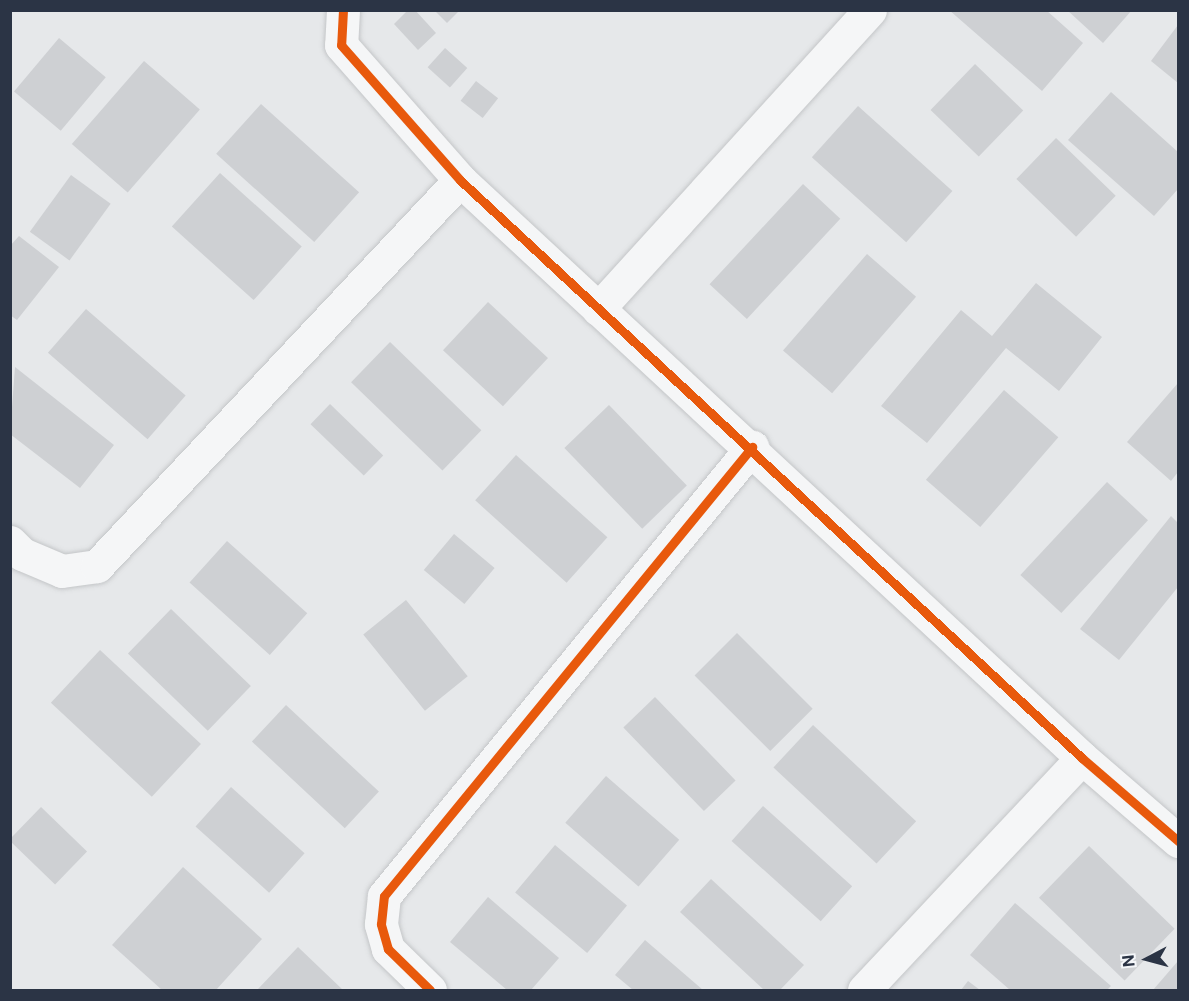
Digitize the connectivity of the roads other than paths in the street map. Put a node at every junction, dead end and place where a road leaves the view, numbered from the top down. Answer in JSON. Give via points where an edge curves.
{"nodes":[{"id":1,"x":343,"y":10,"type":"edge"},
{"id":2,"x":870,"y":10,"type":"edge"},
{"id":3,"x":460,"y":180,"type":"junction"},
{"id":4,"x":598,"y":309,"type":"junction"},
{"id":5,"x":752,"y":447,"type":"junction"},
{"id":6,"x":10,"y":542,"type":"edge"},
{"id":7,"x":1082,"y":758,"type":"junction"},
{"id":8,"x":1179,"y":841,"type":"edge"},
{"id":9,"x":430,"y":990,"type":"edge"},
{"id":10,"x":864,"y":990,"type":"edge"}],
"edges":[{"from":1,"to":3,"type":"street","via":[[341,45]]},
{"from":2,"to":4,"type":"street"},
{"from":3,"to":4,"type":"street"},
{"from":3,"to":6,"type":"street","via":[[97,566],[62,571],[22,554]]},
{"from":4,"to":5,"type":"street"},
{"from":5,"to":7,"type":"street"},
{"from":5,"to":9,"type":"street","via":[[384,896],[381,924],[388,949]]},
{"from":7,"to":8,"type":"street"},
{"from":7,"to":10,"type":"street"}]}
